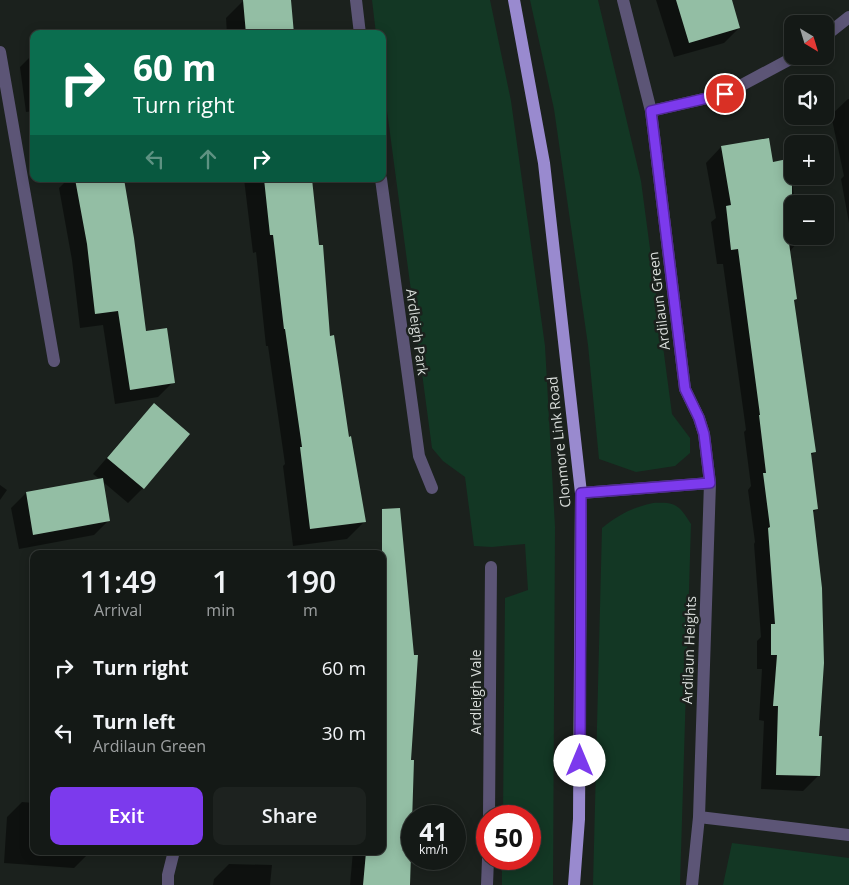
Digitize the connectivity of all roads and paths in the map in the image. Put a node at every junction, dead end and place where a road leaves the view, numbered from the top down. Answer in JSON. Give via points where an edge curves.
{"nodes":[{"id":1,"x":356,"y":0,"type":"edge"},
{"id":2,"x":514,"y":0,"type":"edge"},
{"id":3,"x":623,"y":0,"type":"edge"},
{"id":4,"x":849,"y":17,"type":"edge"},
{"id":5,"x":834,"y":29,"type":"edge"},
{"id":6,"x":360,"y":30,"type":"edge"},
{"id":7,"x":0,"y":52,"type":"edge"},
{"id":8,"x":784,"y":62,"type":"edge"},
{"id":9,"x":651,"y":111,"type":"junction"},
{"id":10,"x":381,"y":182,"type":"edge"},
{"id":11,"x":54,"y":361,"type":"dead end"},
{"id":12,"x":710,"y":483,"type":"junction"},
{"id":13,"x":432,"y":488,"type":"dead end"},
{"id":14,"x":581,"y":493,"type":"junction"},
{"id":15,"x":490,"y":567,"type":"dead end"},
{"id":16,"x":489,"y":805,"type":"edge"},
{"id":17,"x":699,"y":817,"type":"junction"},
{"id":18,"x":849,"y":835,"type":"edge"},
{"id":19,"x":173,"y":855,"type":"edge"},
{"id":20,"x":488,"y":870,"type":"edge"},
{"id":21,"x":168,"y":885,"type":"edge"},
{"id":22,"x":488,"y":885,"type":"edge"},
{"id":23,"x":574,"y":885,"type":"edge"},
{"id":24,"x":692,"y":885,"type":"edge"}],
"edges":[{"from":1,"to":6,"type":"street"},
{"from":2,"to":14,"type":"main road","name":"Clonmore Link Road","via":[[544,163]]},
{"from":3,"to":9,"type":"street","name":"Ardilaun Green"},
{"from":4,"to":5,"type":"street"},
{"from":7,"to":11,"type":"street"},
{"from":8,"to":9,"type":"street","via":[[725,94]]},
{"from":9,"to":12,"type":"street","name":"Ardilaun Green","via":[[685,389],[704,434]]},
{"from":10,"to":13,"type":"street","name":"Ardleigh Park","via":[[419,456]]},
{"from":12,"to":14,"type":"street"},
{"from":12,"to":17,"type":"street","name":"Ardilaun Heights"},
{"from":14,"to":23,"type":"main road","name":"Clonmore Link Road","via":[[579,819]]},
{"from":15,"to":16,"type":"street","name":"Ardleigh Vale"},
{"from":17,"to":18,"type":"street"},
{"from":17,"to":24,"type":"street","name":"Ardilaun Heights"},
{"from":19,"to":21,"type":"street"},
{"from":20,"to":22,"type":"street"}]}
